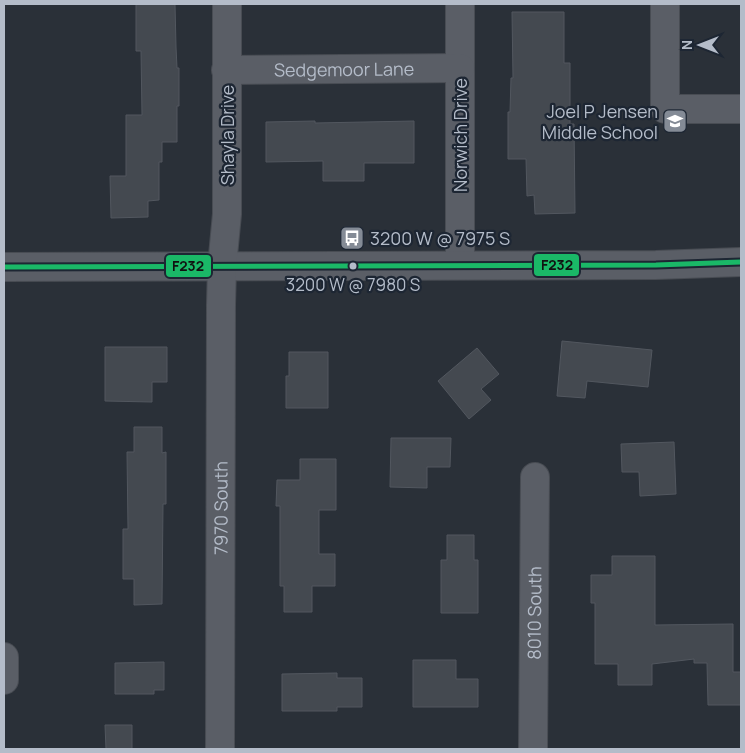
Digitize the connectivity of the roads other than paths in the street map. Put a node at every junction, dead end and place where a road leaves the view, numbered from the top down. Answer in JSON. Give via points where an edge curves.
{"nodes":[{"id":1,"x":226,"y":4,"type":"edge"},
{"id":2,"x":460,"y":4,"type":"edge"},
{"id":3,"x":665,"y":4,"type":"edge"},
{"id":4,"x":460,"y":68,"type":"junction"},
{"id":5,"x":226,"y":70,"type":"junction"},
{"id":6,"x":741,"y":109,"type":"edge"},
{"id":7,"x":741,"y":262,"type":"edge"},
{"id":8,"x":460,"y":265,"type":"junction"},
{"id":9,"x":222,"y":266,"type":"junction"},
{"id":10,"x":4,"y":267,"type":"edge"},
{"id":11,"x":535,"y":477,"type":"dead end"},
{"id":12,"x":4,"y":657,"type":"edge"},
{"id":13,"x":4,"y":680,"type":"edge"},
{"id":14,"x":220,"y":749,"type":"edge"},
{"id":15,"x":534,"y":749,"type":"edge"}],
"edges":[{"from":1,"to":5,"type":"street","name":"Shayla Drive"},
{"from":2,"to":4,"type":"street","name":"Norwich Drive"},
{"from":3,"to":6,"type":"street","via":[[665,109]]},
{"from":4,"to":5,"type":"street","name":"Sedgemoor Lane"},
{"from":4,"to":8,"type":"street","name":"Norwich Drive"},
{"from":5,"to":9,"type":"street","name":"Shayla Drive","via":[[227,214]]},
{"from":7,"to":8,"type":"street"},
{"from":8,"to":9,"type":"street"},
{"from":9,"to":10,"type":"street"},
{"from":9,"to":14,"type":"street","name":"7970 South"},
{"from":11,"to":15,"type":"street","name":"8010 South"},
{"from":12,"to":13,"type":"street"}]}
